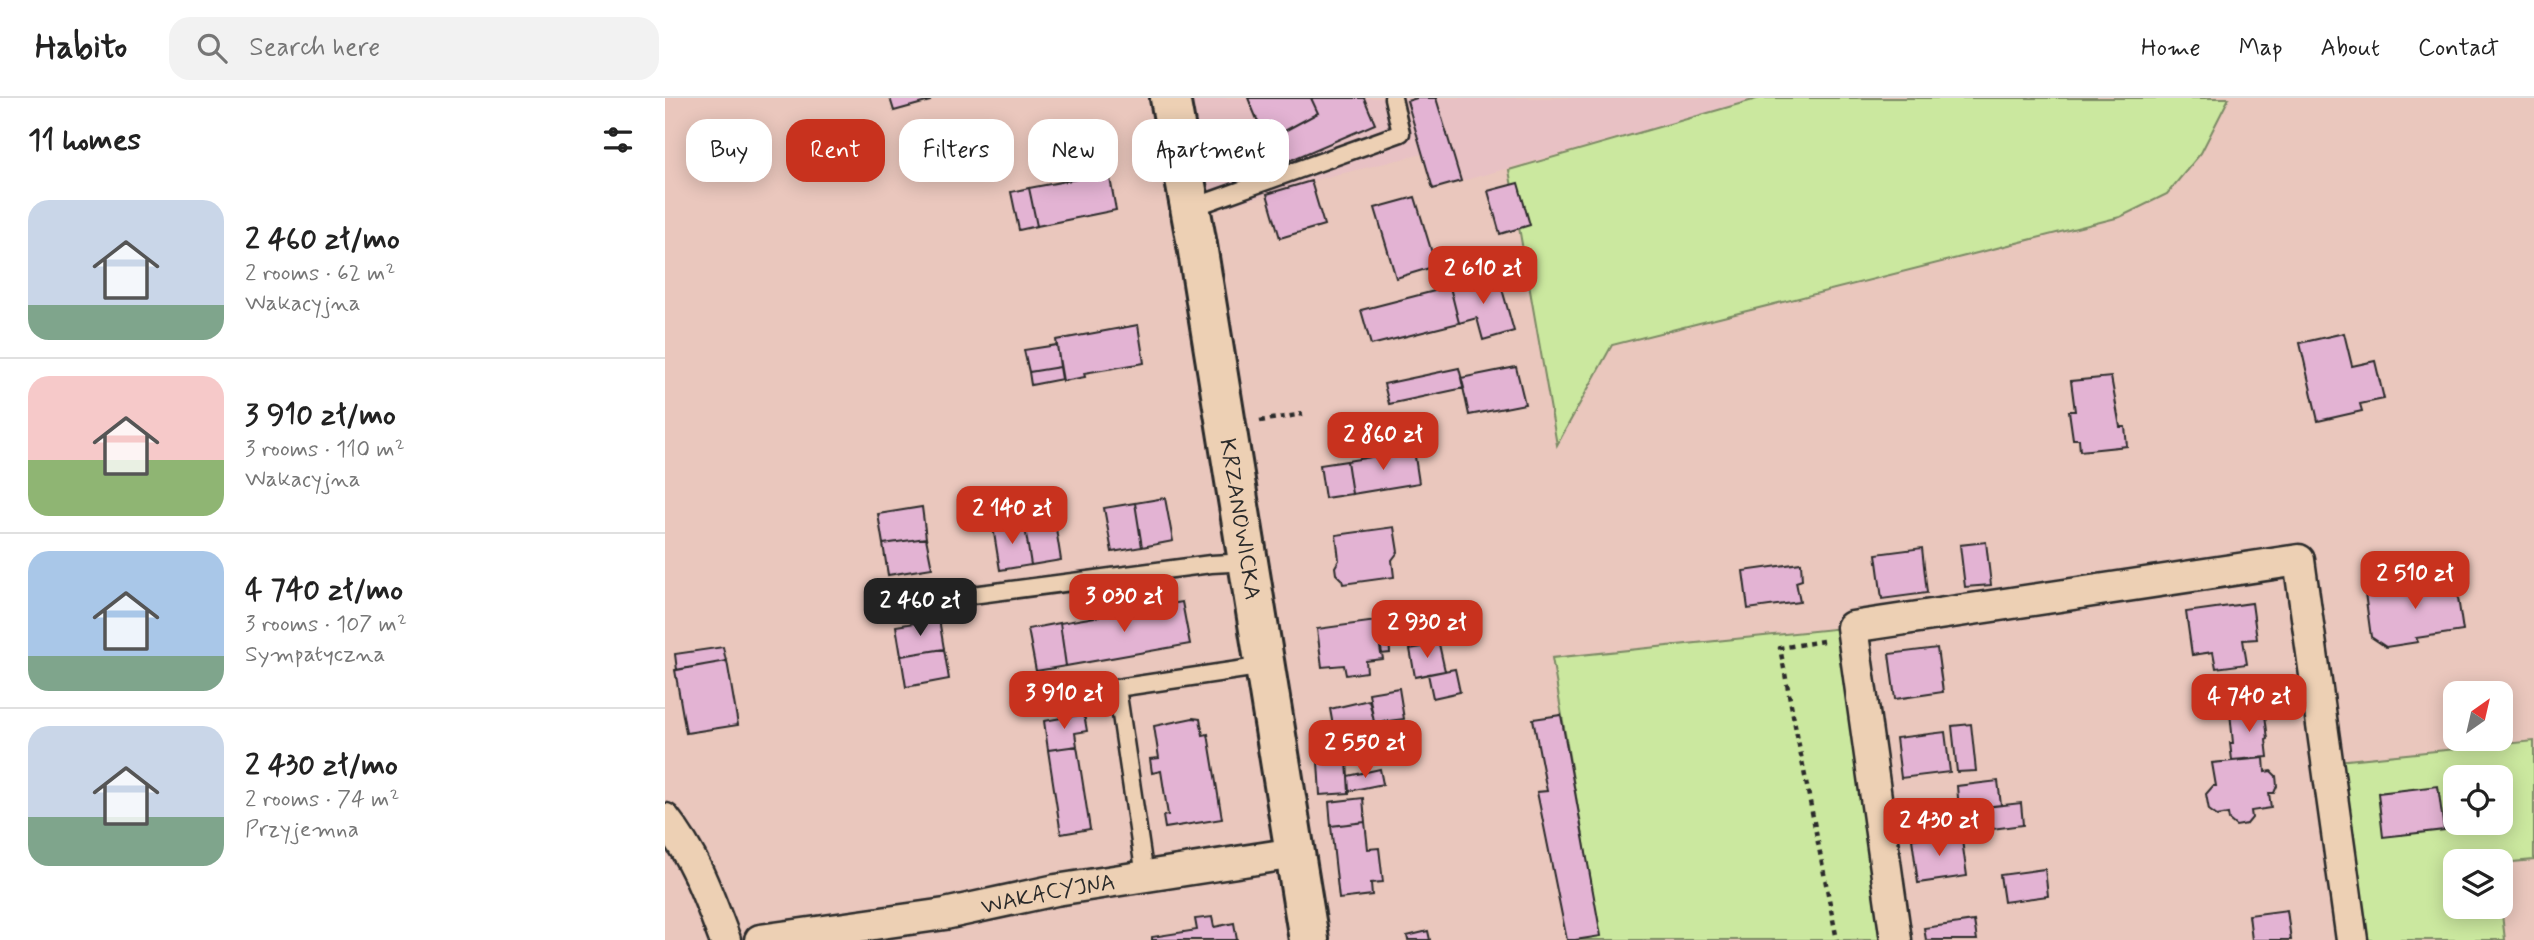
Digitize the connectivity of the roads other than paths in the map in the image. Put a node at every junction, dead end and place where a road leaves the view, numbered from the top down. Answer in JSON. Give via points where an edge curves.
{"nodes":[{"id":1,"x":1170,"y":98,"type":"edge"},
{"id":2,"x":1393,"y":98,"type":"edge"},
{"id":3,"x":1191,"y":208,"type":"junction"},
{"id":4,"x":1249,"y":562,"type":"junction"},
{"id":5,"x":964,"y":596,"type":"dead end"},
{"id":6,"x":1265,"y":666,"type":"junction"},
{"id":7,"x":665,"y":819,"type":"edge"},
{"id":8,"x":1295,"y":853,"type":"junction"},
{"id":9,"x":1145,"y":876,"type":"junction"},
{"id":10,"x":725,"y":940,"type":"edge"},
{"id":11,"x":760,"y":940,"type":"edge"},
{"id":12,"x":1310,"y":940,"type":"edge"},
{"id":13,"x":1896,"y":940,"type":"edge"},
{"id":14,"x":2352,"y":940,"type":"edge"}],
"edges":[{"from":1,"to":3,"type":"street","name":"KRZANOWICKA"},
{"from":2,"to":3,"type":"lane","via":[[1401,133]]},
{"from":3,"to":4,"type":"street","name":"KRZANOWICKA"},
{"from":4,"to":5,"type":"lane"},
{"from":4,"to":6,"type":"street","name":"KRZANOWICKA"},
{"from":6,"to":8,"type":"street","name":"KRZANOWICKA"},
{"from":6,"to":9,"type":"lane","via":[[1117,688]]},
{"from":7,"to":10,"type":"street","via":[[684,842],[701,875]]},
{"from":8,"to":9,"type":"street","name":"WAKACYJNA"},
{"from":8,"to":12,"type":"street","name":"KRZANOWICKA"},
{"from":9,"to":11,"type":"street","name":"WAKACYJNA","via":[[945,914]]},
{"from":13,"to":14,"type":"street","via":[[1853,632],[2299,560]]}]}
